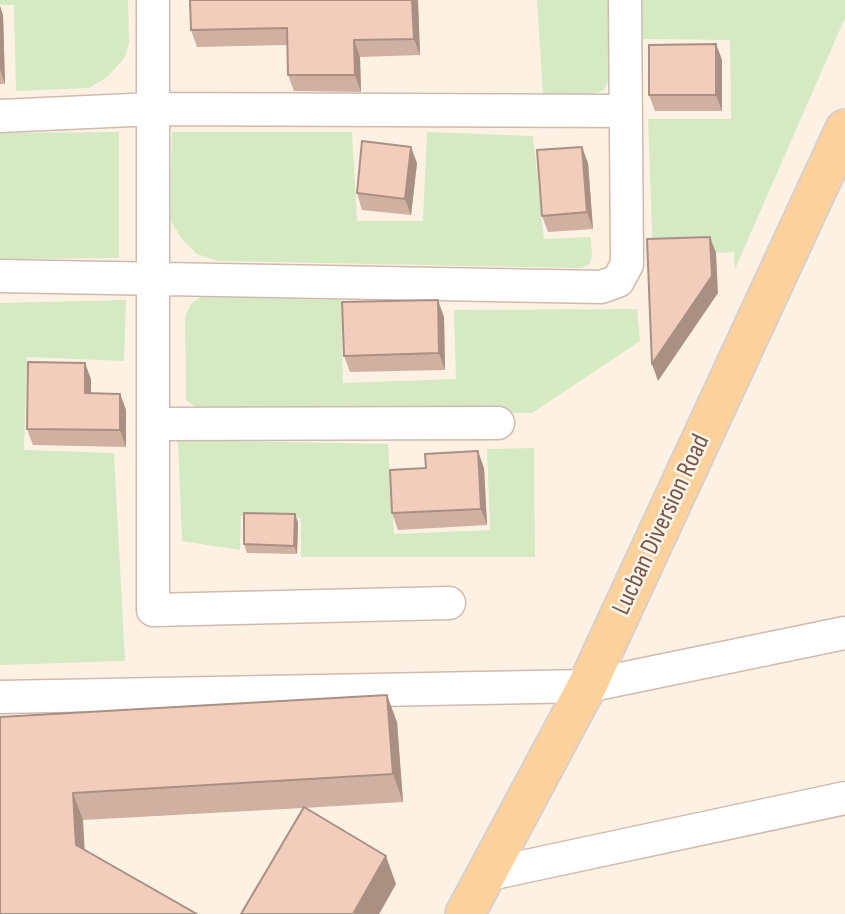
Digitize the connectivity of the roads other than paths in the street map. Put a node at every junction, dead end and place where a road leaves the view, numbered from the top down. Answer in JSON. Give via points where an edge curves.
{"nodes":[{"id":1,"x":153,"y":0,"type":"edge"},
{"id":2,"x":625,"y":0,"type":"edge"},
{"id":3,"x":153,"y":109,"type":"junction"},
{"id":4,"x":625,"y":111,"type":"junction"},
{"id":5,"x":0,"y":116,"type":"edge"},
{"id":6,"x":845,"y":129,"type":"edge"},
{"id":7,"x":0,"y":276,"type":"edge"},
{"id":8,"x":154,"y":279,"type":"junction"},
{"id":9,"x":498,"y":423,"type":"dead end"},
{"id":10,"x":154,"y":424,"type":"junction"},
{"id":11,"x":449,"y":603,"type":"dead end"},
{"id":12,"x":845,"y":633,"type":"edge"},
{"id":13,"x":587,"y":685,"type":"junction"},
{"id":14,"x":0,"y":697,"type":"edge"},
{"id":15,"x":845,"y":798,"type":"edge"},
{"id":16,"x":485,"y":875,"type":"junction"},
{"id":17,"x":465,"y":914,"type":"edge"}],
"edges":[{"from":1,"to":3,"type":"street"},
{"from":2,"to":4,"type":"street"},
{"from":3,"to":4,"type":"street"},
{"from":3,"to":5,"type":"street"},
{"from":3,"to":8,"type":"street"},
{"from":4,"to":8,"type":"street","via":[[627,264],[618,281],[601,288]]},
{"from":6,"to":13,"type":"main road","name":"Lucban Diversion Road"},
{"from":7,"to":8,"type":"street"},
{"from":8,"to":10,"type":"street"},
{"from":9,"to":10,"type":"street"},
{"from":10,"to":11,"type":"street","via":[[153,610]]},
{"from":12,"to":13,"type":"street"},
{"from":13,"to":14,"type":"street"},
{"from":13,"to":16,"type":"main road","name":"Lucban Diversion Road"},
{"from":15,"to":16,"type":"street"},
{"from":16,"to":17,"type":"main road","name":"Lucban Diversion Road"}]}
